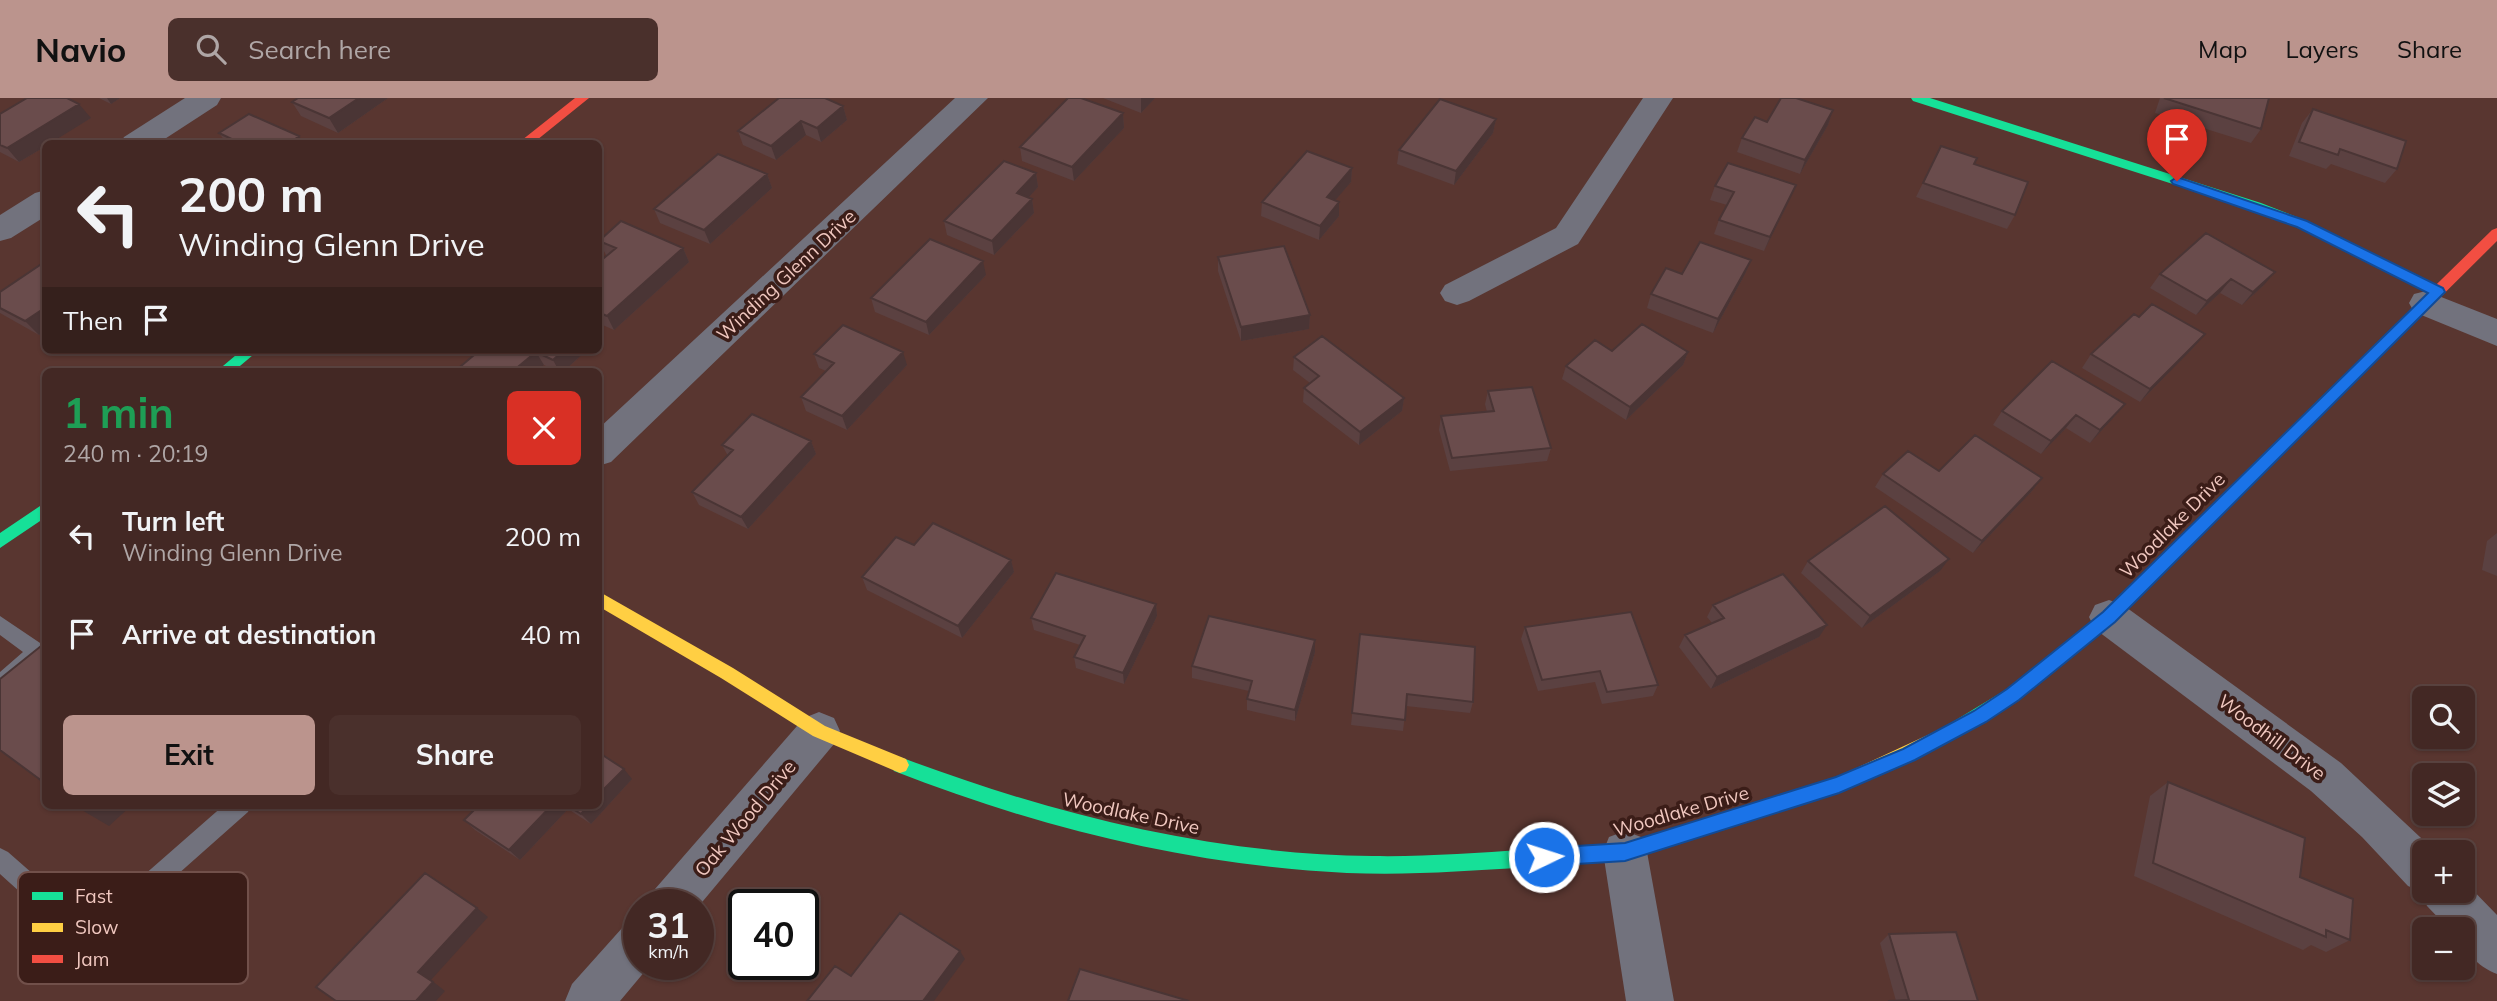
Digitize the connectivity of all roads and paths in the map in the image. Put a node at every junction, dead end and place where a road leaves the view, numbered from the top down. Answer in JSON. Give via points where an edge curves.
{"nodes":[{"id":1,"x":206,"y":98,"type":"edge"},
{"id":2,"x":583,"y":98,"type":"edge"},
{"id":3,"x":973,"y":98,"type":"edge"},
{"id":4,"x":1658,"y":98,"type":"edge"},
{"id":5,"x":1917,"y":98,"type":"edge"},
{"id":6,"x":141,"y":140,"type":"edge"},
{"id":7,"x":528,"y":140,"type":"edge"},
{"id":8,"x":42,"y":204,"type":"edge"},
{"id":9,"x":0,"y":230,"type":"edge"},
{"id":10,"x":2497,"y":233,"type":"edge"},
{"id":11,"x":1457,"y":293,"type":"dead end"},
{"id":12,"x":2432,"y":298,"type":"junction"},
{"id":13,"x":2497,"y":333,"type":"edge"},
{"id":14,"x":246,"y":354,"type":"edge"},
{"id":15,"x":228,"y":368,"type":"edge"},
{"id":16,"x":602,"y":448,"type":"edge"},
{"id":17,"x":42,"y":511,"type":"edge"},
{"id":18,"x":0,"y":542,"type":"edge"},
{"id":19,"x":602,"y":600,"type":"edge"},
{"id":20,"x":2109,"y":617,"type":"junction"},
{"id":21,"x":0,"y":624,"type":"edge"},
{"id":22,"x":0,"y":685,"type":"edge"},
{"id":23,"x":819,"y":731,"type":"junction"},
{"id":24,"x":235,"y":809,"type":"edge"},
{"id":25,"x":1625,"y":852,"type":"junction"},
{"id":26,"x":0,"y":859,"type":"edge"},
{"id":27,"x":2412,"y":859,"type":"edge"},
{"id":28,"x":164,"y":872,"type":"edge"},
{"id":29,"x":18,"y":875,"type":"edge"},
{"id":30,"x":685,"y":889,"type":"edge"},
{"id":31,"x":2455,"y":903,"type":"edge"},
{"id":32,"x":2497,"y":951,"type":"edge"},
{"id":33,"x":623,"y":962,"type":"edge"},
{"id":34,"x":589,"y":1001,"type":"edge"},
{"id":35,"x":1650,"y":1001,"type":"edge"}],
"edges":[{"from":1,"to":6,"type":"street"},
{"from":2,"to":7,"type":"street"},
{"from":3,"to":16,"type":"street","name":"Winding Glenn Drive"},
{"from":4,"to":11,"type":"street","via":[[1567,236]]},
{"from":5,"to":12,"type":"street","via":[[2256,206],[2302,224]]},
{"from":8,"to":9,"type":"street"},
{"from":10,"to":12,"type":"street","name":"Woodlake Drive"},
{"from":12,"to":13,"type":"street"},
{"from":12,"to":20,"type":"street","name":"Woodlake Drive"},
{"from":14,"to":15,"type":"street"},
{"from":17,"to":18,"type":"street"},
{"from":19,"to":23,"type":"street","name":"Woodlake Drive"},
{"from":20,"to":25,"type":"street","name":"Woodlake Drive","via":[[2013,694],[1909,754],[1839,785]]},
{"from":20,"to":27,"type":"street","name":"Woodhill Drive","via":[[2326,777]]},
{"from":21,"to":22,"type":"lane","via":[[38,652]]},
{"from":23,"to":25,"type":"street","name":"Woodlake Drive","via":[[1025,811],[1188,848],[1348,864],[1436,864]]},
{"from":23,"to":30,"type":"street","name":"Oak Wood Drive"},
{"from":24,"to":28,"type":"lane"},
{"from":25,"to":35,"type":"street"},
{"from":26,"to":29,"type":"lane"},
{"from":31,"to":32,"type":"street"},
{"from":33,"to":34,"type":"street"}]}
